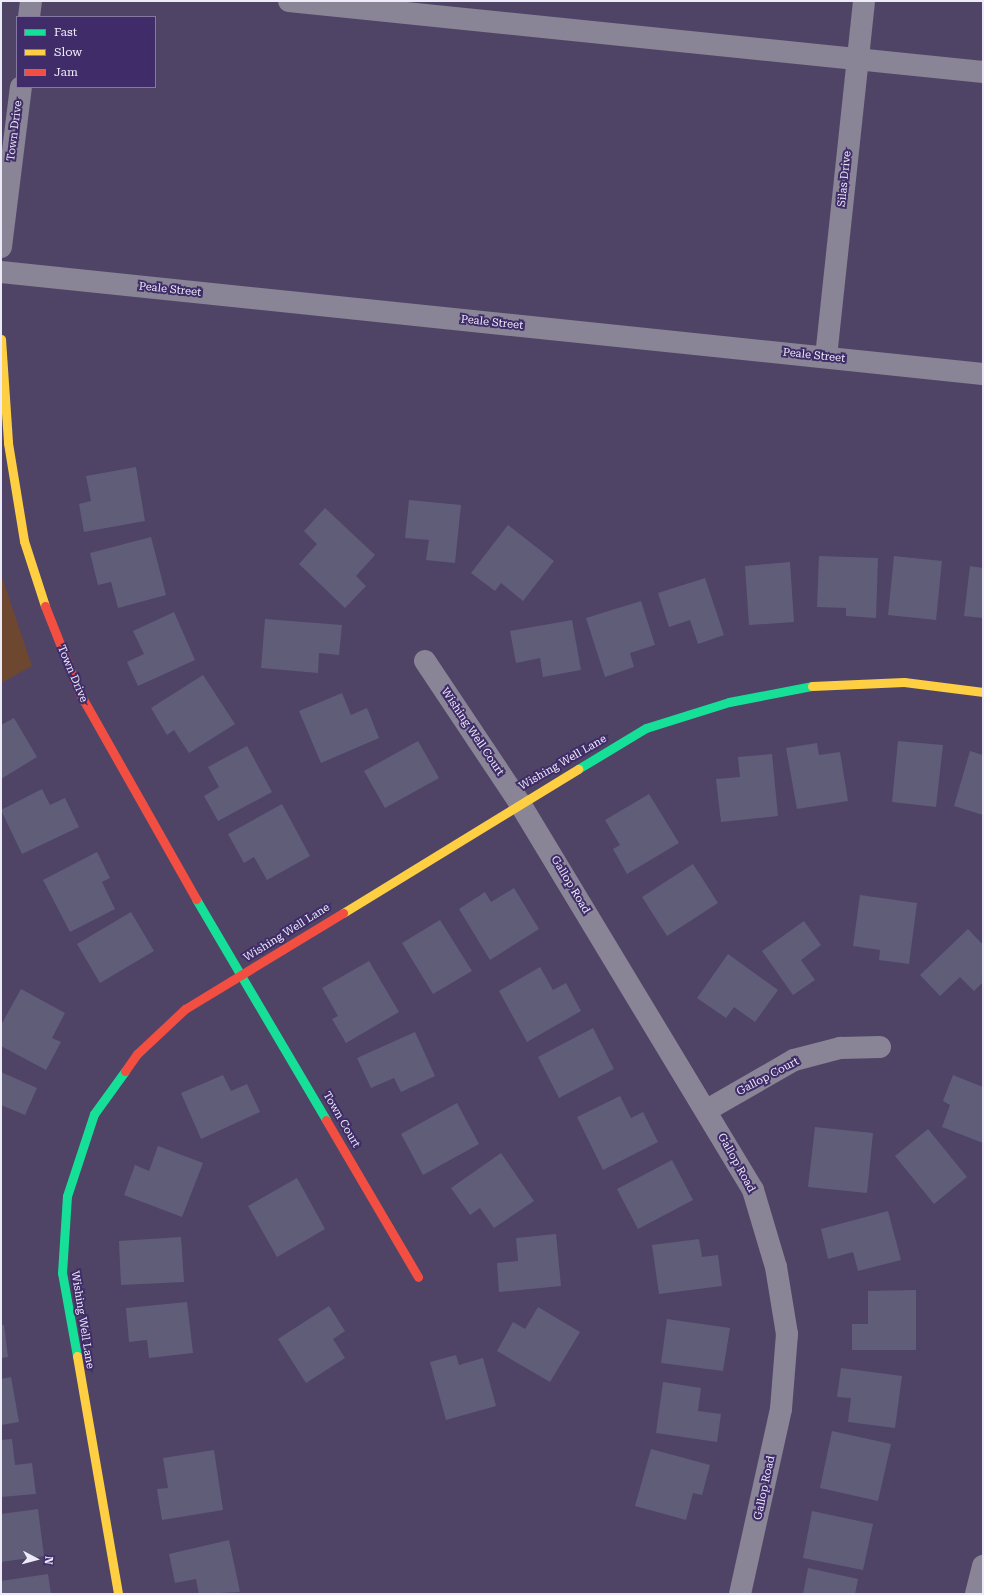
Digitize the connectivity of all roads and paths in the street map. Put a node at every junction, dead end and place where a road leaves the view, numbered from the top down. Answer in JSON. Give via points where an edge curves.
{"nodes":[{"id":1,"x":31,"y":1,"type":"edge"},
{"id":2,"x":289,"y":1,"type":"edge"},
{"id":3,"x":864,"y":1,"type":"edge"},
{"id":4,"x":29,"y":16,"type":"edge"},
{"id":5,"x":858,"y":61,"type":"junction"},
{"id":6,"x":983,"y":72,"type":"edge"},
{"id":7,"x":21,"y":88,"type":"edge"},
{"id":8,"x":1,"y":246,"type":"edge"},
{"id":9,"x":1,"y":272,"type":"edge"},
{"id":10,"x":1,"y":339,"type":"edge"},
{"id":11,"x":826,"y":358,"type":"junction"},
{"id":12,"x":983,"y":374,"type":"edge"},
{"id":13,"x":424,"y":661,"type":"dead end"},
{"id":14,"x":983,"y":692,"type":"edge"},
{"id":15,"x":520,"y":802,"type":"junction"},
{"id":16,"x":243,"y":974,"type":"junction"},
{"id":17,"x":880,"y":1047,"type":"dead end"},
{"id":18,"x":707,"y":1110,"type":"junction"},
{"id":19,"x":418,"y":1277,"type":"dead end"},
{"id":20,"x":983,"y":1566,"type":"edge"},
{"id":21,"x":118,"y":1594,"type":"edge"},
{"id":22,"x":740,"y":1594,"type":"edge"},
{"id":23,"x":976,"y":1594,"type":"edge"}],
"edges":[{"from":1,"to":4,"type":"street"},
{"from":2,"to":5,"type":"street"},
{"from":3,"to":5,"type":"street","name":"Silas Drive"},
{"from":5,"to":6,"type":"street"},
{"from":5,"to":11,"type":"street","name":"Silas Drive"},
{"from":7,"to":8,"type":"street","name":"Town Drive"},
{"from":9,"to":11,"type":"street","name":"Peale Street"},
{"from":10,"to":16,"type":"street","name":"Town Drive","via":[[8,443],[24,541],[48,617],[79,692],[116,763]]},
{"from":11,"to":12,"type":"street","name":"Peale Street"},
{"from":13,"to":15,"type":"street","name":"Wishing Well Court"},
{"from":14,"to":15,"type":"street","name":"Wishing Well Lane","via":[[904,682],[814,686],[729,702],[646,728]]},
{"from":15,"to":16,"type":"street","name":"Wishing Well Lane"},
{"from":15,"to":18,"type":"street","name":"Gallop Road"},
{"from":16,"to":19,"type":"street","name":"Town Court"},
{"from":16,"to":21,"type":"street","name":"Wishing Well Lane","via":[[185,1009],[137,1054],[94,1114],[67,1196],[62,1273]]},
{"from":17,"to":18,"type":"street","name":"Gallop Court","via":[[840,1048],[794,1060]]},
{"from":18,"to":22,"type":"street","name":"Gallop Road","via":[[753,1190],[776,1267],[787,1334],[781,1408]]},
{"from":20,"to":23,"type":"street"}]}
